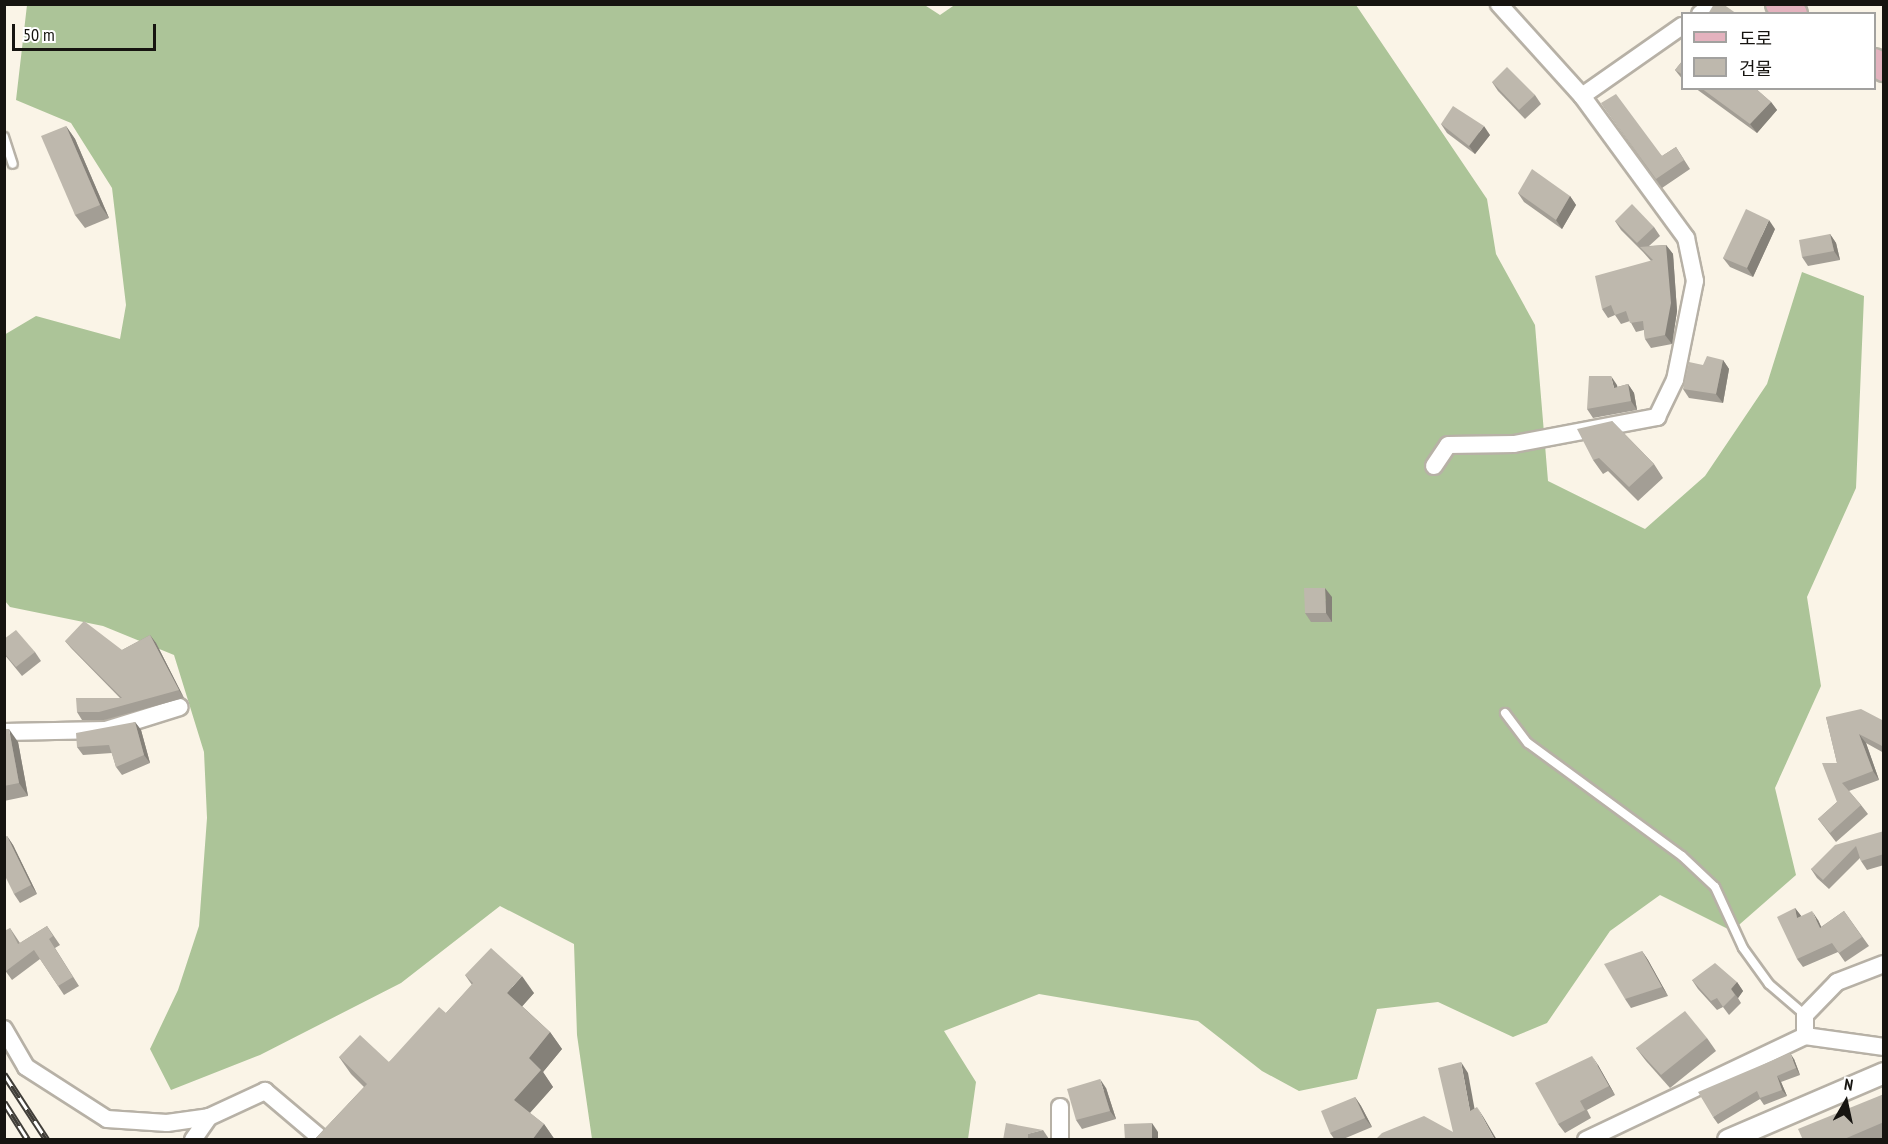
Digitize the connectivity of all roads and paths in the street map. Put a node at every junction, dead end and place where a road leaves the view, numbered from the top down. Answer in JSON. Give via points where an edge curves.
{"nodes":[{"id":1,"x":1499,"y":4,"type":"edge"},
{"id":2,"x":1681,"y":27,"type":"edge"},
{"id":3,"x":1582,"y":96,"type":"junction"},
{"id":4,"x":4,"y":137,"type":"edge"},
{"id":5,"x":14,"y":164,"type":"dead end"},
{"id":6,"x":1434,"y":466,"type":"dead end"},
{"id":7,"x":180,"y":707,"type":"dead end"},
{"id":8,"x":1505,"y":713,"type":"dead end"},
{"id":9,"x":4,"y":732,"type":"edge"},
{"id":10,"x":1884,"y":964,"type":"edge"},
{"id":11,"x":1805,"y":1015,"type":"junction"},
{"id":12,"x":4,"y":1029,"type":"edge"},
{"id":13,"x":1805,"y":1036,"type":"junction"},
{"id":14,"x":1884,"y":1047,"type":"edge"},
{"id":15,"x":1884,"y":1073,"type":"edge"},
{"id":16,"x":1060,"y":1107,"type":"dead end"},
{"id":17,"x":209,"y":1117,"type":"junction"},
{"id":18,"x":1756,"y":1133,"type":"edge"},
{"id":19,"x":193,"y":1140,"type":"edge"},
{"id":20,"x":323,"y":1140,"type":"edge"},
{"id":21,"x":1060,"y":1140,"type":"edge"},
{"id":22,"x":1586,"y":1140,"type":"edge"},
{"id":23,"x":1728,"y":1140,"type":"edge"}],
"edges":[{"from":1,"to":3,"type":"street"},
{"from":2,"to":3,"type":"street"},
{"from":3,"to":6,"type":"street","via":[[1686,238],[1695,281],[1675,380],[1657,417],[1514,444],[1448,445]]},
{"from":4,"to":5,"type":"lane"},
{"from":7,"to":9,"type":"street","via":[[106,730]]},
{"from":8,"to":11,"type":"lane","via":[[1528,743],[1682,856],[1715,887],[1743,948],[1770,984]]},
{"from":10,"to":11,"type":"street","via":[[1837,982]]},
{"from":11,"to":13,"type":"street"},
{"from":12,"to":17,"type":"street","via":[[26,1067],[107,1119],[167,1124]]},
{"from":13,"to":14,"type":"street"},
{"from":13,"to":22,"type":"street"},
{"from":15,"to":18,"type":"street"},
{"from":16,"to":21,"type":"street"},
{"from":17,"to":19,"type":"street"},
{"from":17,"to":20,"type":"street","via":[[266,1091]]},
{"from":18,"to":23,"type":"street"}]}
